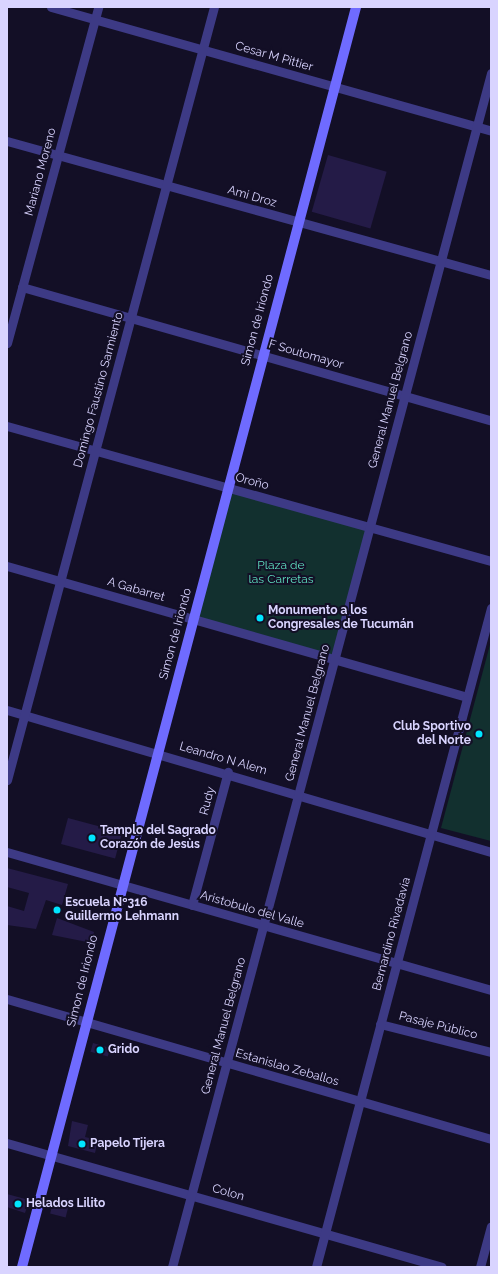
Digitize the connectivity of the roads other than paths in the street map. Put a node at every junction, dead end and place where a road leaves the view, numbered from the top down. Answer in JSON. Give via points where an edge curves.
{"nodes":[{"id":1,"x":51,"y":7,"type":"edge"},
{"id":2,"x":98,"y":7,"type":"edge"},
{"id":3,"x":214,"y":7,"type":"edge"},
{"id":4,"x":356,"y":7,"type":"edge"},
{"id":5,"x":94,"y":18,"type":"junction"},
{"id":6,"x":202,"y":49,"type":"junction"},
{"id":7,"x":491,"y":73,"type":"edge"},
{"id":8,"x":333,"y":87,"type":"junction"},
{"id":9,"x":477,"y":127,"type":"junction"},
{"id":10,"x":491,"y":131,"type":"edge"},
{"id":11,"x":7,"y":141,"type":"edge"},
{"id":12,"x":58,"y":155,"type":"junction"},
{"id":13,"x":166,"y":185,"type":"junction"},
{"id":14,"x":298,"y":222,"type":"junction"},
{"id":15,"x":441,"y":261,"type":"junction"},
{"id":16,"x":491,"y":275,"type":"edge"},
{"id":17,"x":22,"y":287,"type":"junction"},
{"id":18,"x":131,"y":318,"type":"junction"},
{"id":19,"x":7,"y":343,"type":"edge"},
{"id":20,"x":262,"y":355,"type":"junction"},
{"id":21,"x":405,"y":396,"type":"junction"},
{"id":22,"x":491,"y":421,"type":"edge"},
{"id":23,"x":7,"y":426,"type":"edge"},
{"id":24,"x":95,"y":451,"type":"junction"},
{"id":25,"x":226,"y":488,"type":"junction"},
{"id":26,"x":370,"y":527,"type":"junction"},
{"id":27,"x":491,"y":561,"type":"edge"},
{"id":28,"x":7,"y":566,"type":"edge"},
{"id":29,"x":60,"y":581,"type":"junction"},
{"id":30,"x":491,"y":608,"type":"edge"},
{"id":31,"x":193,"y":618,"type":"junction"},
{"id":32,"x":334,"y":660,"type":"junction"},
{"id":33,"x":467,"y":697,"type":"junction"},
{"id":34,"x":7,"y":710,"type":"edge"},
{"id":35,"x":24,"y":715,"type":"junction"},
{"id":36,"x":158,"y":753,"type":"junction"},
{"id":37,"x":228,"y":772,"type":"junction"},
{"id":38,"x":7,"y":780,"type":"edge"},
{"id":39,"x":299,"y":793,"type":"junction"},
{"id":40,"x":430,"y":836,"type":"junction"},
{"id":41,"x":7,"y":852,"type":"edge"},
{"id":42,"x":491,"y":852,"type":"edge"},
{"id":43,"x":122,"y":885,"type":"junction"},
{"id":44,"x":192,"y":905,"type":"junction"},
{"id":45,"x":264,"y":925,"type":"junction"},
{"id":46,"x":396,"y":963,"type":"junction"},
{"id":47,"x":491,"y":990,"type":"edge"},
{"id":48,"x":7,"y":999,"type":"edge"},
{"id":49,"x":86,"y":1023,"type":"junction"},
{"id":50,"x":380,"y":1024,"type":"junction"},
{"id":51,"x":491,"y":1052,"type":"edge"},
{"id":52,"x":227,"y":1062,"type":"junction"},
{"id":53,"x":360,"y":1101,"type":"junction"},
{"id":54,"x":491,"y":1138,"type":"edge"},
{"id":55,"x":7,"y":1143,"type":"edge"},
{"id":56,"x":50,"y":1156,"type":"junction"},
{"id":57,"x":192,"y":1194,"type":"junction"},
{"id":58,"x":491,"y":1226,"type":"edge"},
{"id":59,"x":325,"y":1233,"type":"junction"},
{"id":60,"x":22,"y":1267,"type":"edge"},
{"id":61,"x":172,"y":1267,"type":"edge"},
{"id":62,"x":316,"y":1267,"type":"edge"},
{"id":63,"x":442,"y":1267,"type":"edge"},
{"id":64,"x":480,"y":1267,"type":"edge"}],
"edges":[{"from":1,"to":5,"type":"street","name":"Cesar M Pittier"},
{"from":2,"to":5,"type":"street","name":"Mariano Moreno"},
{"from":3,"to":6,"type":"street","name":"Domingo Faustino Sarmiento"},
{"from":4,"to":8,"type":"main road","name":"Simon de Iriondo"},
{"from":5,"to":6,"type":"street","name":"Cesar M Pittier"},
{"from":5,"to":12,"type":"street","name":"Mariano Moreno"},
{"from":6,"to":8,"type":"street","name":"Cesar M Pittier"},
{"from":6,"to":13,"type":"street","name":"Domingo Faustino Sarmiento"},
{"from":7,"to":9,"type":"street","name":"General Manuel Belgrano"},
{"from":8,"to":9,"type":"street","name":"Cesar M Pittier"},
{"from":8,"to":14,"type":"main road","name":"Simon de Iriondo"},
{"from":9,"to":10,"type":"street","name":"Cesar M Pittier"},
{"from":9,"to":15,"type":"street","name":"General Manuel Belgrano"},
{"from":11,"to":12,"type":"street","name":"Ami Droz"},
{"from":12,"to":13,"type":"street","name":"Ami Droz"},
{"from":12,"to":17,"type":"street","name":"Mariano Moreno"},
{"from":13,"to":14,"type":"street","name":"Ami Droz"},
{"from":13,"to":18,"type":"street","name":"Domingo Faustino Sarmiento"},
{"from":14,"to":15,"type":"street","name":"Ami Droz"},
{"from":14,"to":20,"type":"main road","name":"Simon de Iriondo"},
{"from":15,"to":16,"type":"street","name":"Ami Droz"},
{"from":15,"to":21,"type":"street","name":"General Manuel Belgrano"},
{"from":17,"to":18,"type":"street","name":"F Soutomayor"},
{"from":17,"to":19,"type":"street","name":"Mariano Moreno"},
{"from":18,"to":20,"type":"street","name":"F Soutomayor"},
{"from":18,"to":24,"type":"street","name":"Domingo Faustino Sarmiento"},
{"from":20,"to":21,"type":"street","name":"F Soutomayor"},
{"from":20,"to":25,"type":"main road","name":"Simon de Iriondo"},
{"from":21,"to":22,"type":"street","name":"F Soutomayor"},
{"from":21,"to":26,"type":"street","name":"General Manuel Belgrano"},
{"from":23,"to":24,"type":"street","name":"Oroño"},
{"from":24,"to":25,"type":"street","name":"Oroño"},
{"from":24,"to":29,"type":"street","name":"Domingo Faustino Sarmiento"},
{"from":25,"to":26,"type":"street","name":"Oroño"},
{"from":25,"to":31,"type":"main road","name":"Simon de Iriondo"},
{"from":26,"to":27,"type":"street","name":"Oroño"},
{"from":26,"to":32,"type":"street","name":"General Manuel Belgrano"},
{"from":28,"to":29,"type":"street","name":"A Gabarret"},
{"from":29,"to":31,"type":"street","name":"A Gabarret"},
{"from":29,"to":35,"type":"street","name":"Domingo Faustino Sarmiento"},
{"from":30,"to":33,"type":"street","name":"Bernardino Rivadavia"},
{"from":31,"to":32,"type":"street","name":"A Gabarret"},
{"from":31,"to":36,"type":"main road","name":"Simon de Iriondo"},
{"from":32,"to":33,"type":"street","name":"A Gabarret"},
{"from":32,"to":39,"type":"street","name":"General Manuel Belgrano"},
{"from":33,"to":40,"type":"street","name":"Bernardino Rivadavia"},
{"from":34,"to":35,"type":"street","name":"Leandro N Alem"},
{"from":35,"to":36,"type":"street","name":"Leandro N Alem"},
{"from":35,"to":38,"type":"street","name":"Domingo Faustino Sarmiento"},
{"from":36,"to":37,"type":"street","name":"Leandro N Alem"},
{"from":36,"to":43,"type":"main road","name":"Simon de Iriondo"},
{"from":37,"to":39,"type":"street","name":"Leandro N Alem"},
{"from":37,"to":44,"type":"street","name":"Rudy"},
{"from":39,"to":40,"type":"street","name":"Leandro N Alem"},
{"from":39,"to":45,"type":"street","name":"General Manuel Belgrano"},
{"from":40,"to":42,"type":"street","name":"Leandro N Alem"},
{"from":40,"to":46,"type":"street","name":"Bernardino Rivadavia"},
{"from":41,"to":43,"type":"street","name":"Aristobulo del Valle"},
{"from":43,"to":44,"type":"street","name":"Aristobulo del Valle"},
{"from":43,"to":49,"type":"main road","name":"Simon de Iriondo"},
{"from":44,"to":45,"type":"street","name":"Aristobulo del Valle"},
{"from":45,"to":46,"type":"street","name":"Aristobulo del Valle"},
{"from":45,"to":52,"type":"street","name":"General Manuel Belgrano"},
{"from":46,"to":47,"type":"street","name":"Aristobulo del Valle"},
{"from":46,"to":50,"type":"street","name":"Bernardino Rivadavia"},
{"from":48,"to":49,"type":"street","name":"Estanislao Zeballos"},
{"from":49,"to":52,"type":"street","name":"Estanislao Zeballos"},
{"from":49,"to":56,"type":"main road","name":"Simon de Iriondo"},
{"from":50,"to":51,"type":"street","name":"Pasaje Público"},
{"from":50,"to":53,"type":"street","name":"Bernardino Rivadavia"},
{"from":52,"to":53,"type":"street","name":"Estanislao Zeballos"},
{"from":52,"to":57,"type":"street","name":"General Manuel Belgrano"},
{"from":53,"to":54,"type":"street","name":"Estanislao Zeballos"},
{"from":53,"to":59,"type":"street","name":"Bernardino Rivadavia"},
{"from":55,"to":56,"type":"street","name":"Colon"},
{"from":56,"to":57,"type":"street","name":"Colon"},
{"from":56,"to":60,"type":"main road","name":"Simon de Iriondo"},
{"from":57,"to":59,"type":"street","name":"Colon"},
{"from":57,"to":61,"type":"street","name":"General Manuel Belgrano"},
{"from":58,"to":64,"type":"street"},
{"from":59,"to":62,"type":"street","name":"Bernardino Rivadavia"},
{"from":59,"to":63,"type":"street","name":"Colon"}]}
